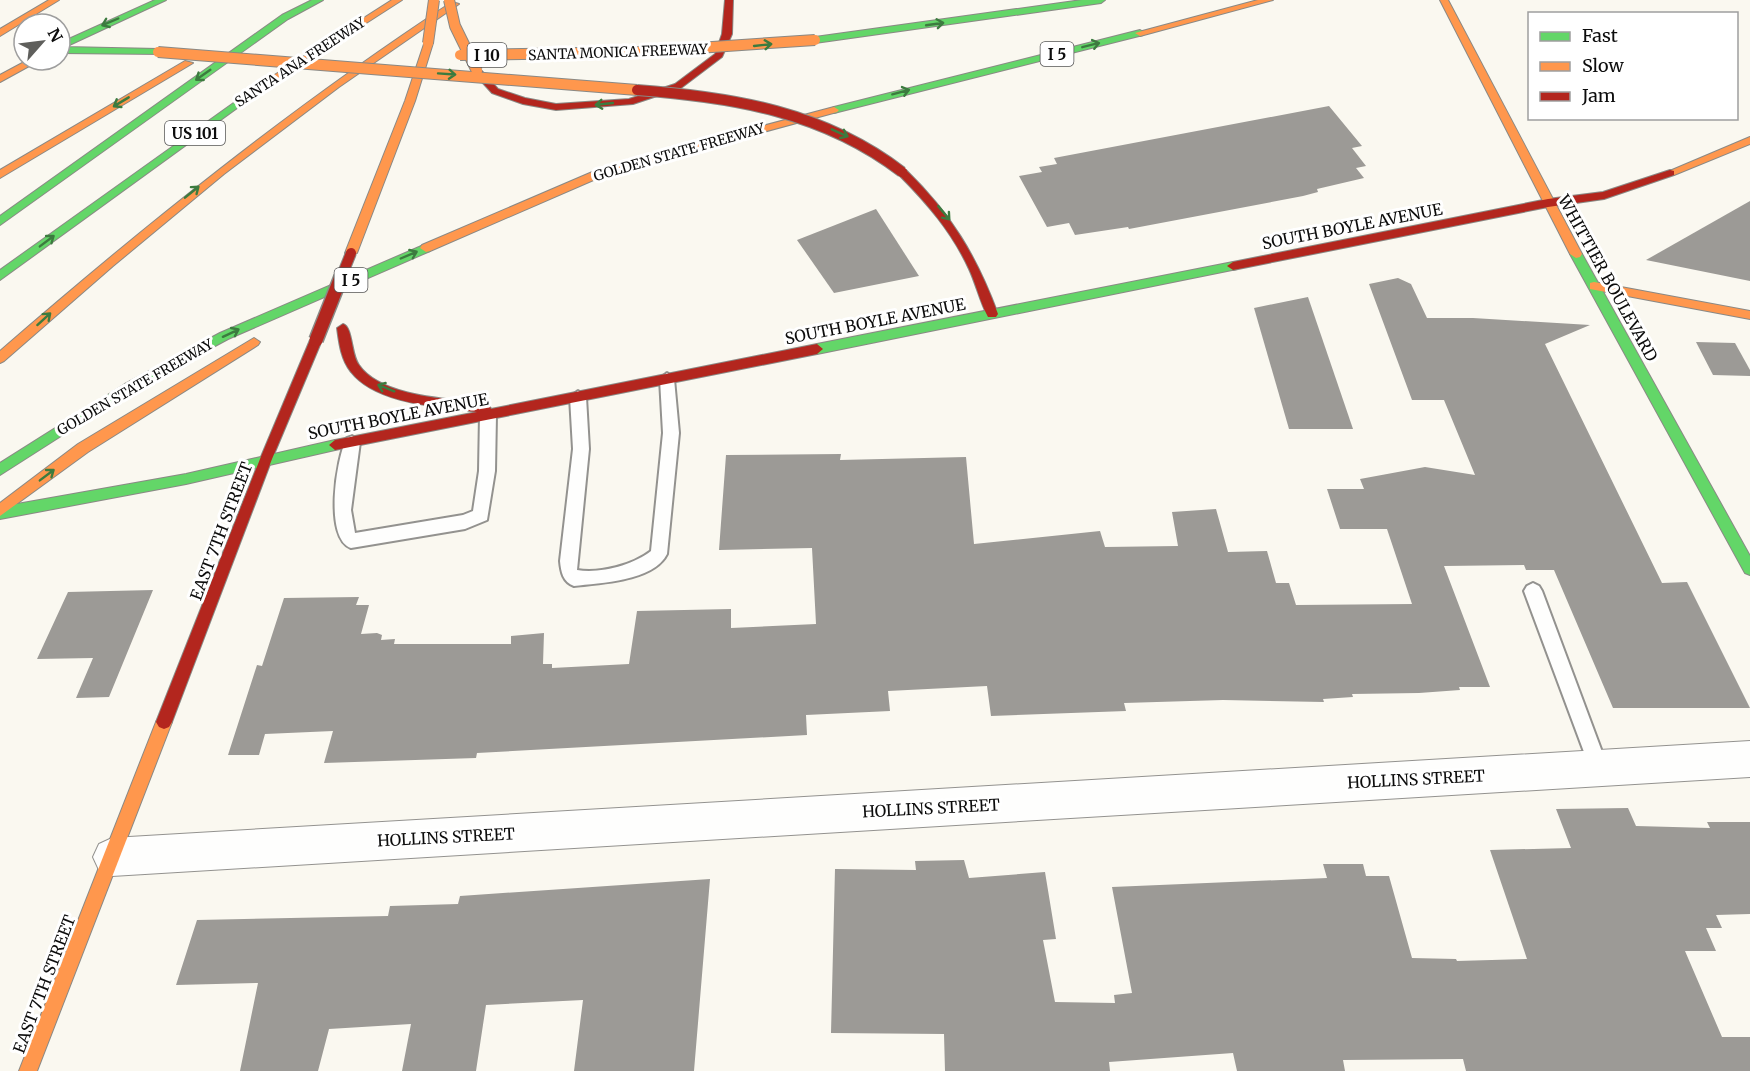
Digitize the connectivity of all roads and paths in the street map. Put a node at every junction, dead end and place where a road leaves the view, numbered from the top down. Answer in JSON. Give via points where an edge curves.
{"nodes":[{"id":1,"x":55,"y":0,"type":"edge"},
{"id":2,"x":162,"y":0,"type":"edge"},
{"id":3,"x":319,"y":0,"type":"edge"},
{"id":4,"x":398,"y":0,"type":"edge"},
{"id":5,"x":434,"y":0,"type":"edge"},
{"id":6,"x":449,"y":0,"type":"edge"},
{"id":7,"x":461,"y":0,"type":"edge"},
{"id":8,"x":729,"y":0,"type":"edge"},
{"id":9,"x":1101,"y":0,"type":"edge"},
{"id":10,"x":1269,"y":0,"type":"edge"},
{"id":11,"x":1444,"y":0,"type":"edge"},
{"id":12,"x":285,"y":17,"type":"junction"},
{"id":13,"x":0,"y":33,"type":"edge"},
{"id":14,"x":72,"y":42,"type":"edge"},
{"id":15,"x":72,"y":48,"type":"edge"},
{"id":16,"x":158,"y":52,"type":"junction"},
{"id":17,"x":1750,"y":140,"type":"edge"},
{"id":18,"x":0,"y":175,"type":"edge"},
{"id":19,"x":1548,"y":203,"type":"junction"},
{"id":20,"x":0,"y":221,"type":"edge"},
{"id":21,"x":351,"y":253,"type":"junction"},
{"id":22,"x":0,"y":276,"type":"edge"},
{"id":23,"x":348,"y":282,"type":"junction"},
{"id":24,"x":1594,"y":286,"type":"junction"},
{"id":25,"x":992,"y":314,"type":"junction"},
{"id":26,"x":1750,"y":315,"type":"edge"},
{"id":27,"x":0,"y":358,"type":"edge"},
{"id":28,"x":667,"y":379,"type":"junction"},
{"id":29,"x":578,"y":397,"type":"junction"},
{"id":30,"x":504,"y":411,"type":"junction"},
{"id":31,"x":488,"y":415,"type":"junction"},
{"id":32,"x":352,"y":442,"type":"junction"},
{"id":33,"x":266,"y":459,"type":"junction"},
{"id":34,"x":0,"y":470,"type":"edge"},
{"id":35,"x":0,"y":512,"type":"edge"},
{"id":36,"x":1750,"y":569,"type":"edge"},
{"id":37,"x":1533,"y":591,"type":"dead end"},
{"id":38,"x":1750,"y":759,"type":"edge"},
{"id":39,"x":1599,"y":768,"type":"junction"},
{"id":40,"x":112,"y":857,"type":"junction"},
{"id":41,"x":28,"y":1071,"type":"edge"}],
"edges":[{"from":1,"to":13,"type":"main road"},
{"from":2,"to":14,"type":"main road","one_way":true},
{"from":3,"to":12,"type":"main road","number":"US 101"},
{"from":22,"to":4,"type":"main road","name":"SANTA ANA FREEWAY","number":"US 101","one_way":true,"via":[[124,182],[264,84]]},
{"from":5,"to":21,"type":"main road","name":"EAST 7TH STREET","bridge":true,"via":[[428,44],[410,101]]},
{"from":8,"to":6,"type":"main road","one_way":true,"bridge":true,"via":[[728,34],[719,55],[678,86],[630,102],[556,106],[523,101],[495,91],[477,71],[455,26]]},
{"from":27,"to":7,"type":"main road","one_way":true,"via":[[136,237],[236,157],[398,39]]},
{"from":16,"to":9,"type":"main road","name":"SANTA MONICA FREEWAY","number":"I 10","one_way":true,"bridge":true,"via":[[445,55],[742,48]]},
{"from":23,"to":10,"type":"main road","name":"GOLDEN STATE FREEWAY","number":"I 5","one_way":true,"via":[[601,172]]},
{"from":11,"to":19,"type":"main road","name":"WHITTIER BOULEVARD"},
{"from":12,"to":18,"type":"main road","one_way":true,"via":[[184,64]]},
{"from":12,"to":20,"type":"main road","number":"US 101","one_way":true},
{"from":15,"to":16,"type":"main road","name":"SANTA MONICA FREEWAY","number":"I 10"},
{"from":16,"to":25,"type":"main road","one_way":true,"bridge":true,"via":[[703,95],[788,112],[871,148],[934,201],[957,228],[974,258]]},
{"from":17,"to":19,"type":"main road","name":"SOUTH BOYLE AVENUE","via":[[1694,165],[1604,195]]},
{"from":19,"to":24,"type":"main road","name":"WHITTIER BOULEVARD"},
{"from":19,"to":25,"type":"main road","name":"SOUTH BOYLE AVENUE"},
{"from":30,"to":21,"type":"main road","one_way":true,"bridge":true,"via":[[405,395],[360,375],[348,358],[344,317]]},
{"from":21,"to":33,"type":"main road","name":"EAST 7TH STREET","bridge":true},
{"from":34,"to":23,"type":"main road","name":"GOLDEN STATE FREEWAY","number":"I 5","one_way":true,"via":[[172,362]]},
{"from":35,"to":23,"type":"main road","one_way":true,"via":[[83,448]]},
{"from":24,"to":26,"type":"main road"},
{"from":24,"to":36,"type":"main road","name":"WHITTIER BOULEVARD"},
{"from":25,"to":28,"type":"main road","name":"SOUTH BOYLE AVENUE"},
{"from":28,"to":29,"type":"main road","name":"SOUTH BOYLE AVENUE"},
{"from":28,"to":29,"type":"lane","via":[[671,433],[659,554],[635,571],[574,579],[568,561],[581,449]]},
{"from":29,"to":30,"type":"main road","name":"SOUTH BOYLE AVENUE"},
{"from":30,"to":31,"type":"main road","name":"SOUTH BOYLE AVENUE"},
{"from":31,"to":32,"type":"main road","name":"SOUTH BOYLE AVENUE"},
{"from":31,"to":32,"type":"lane","via":[[481,515],[465,522],[351,541],[345,537],[344,499]]},
{"from":32,"to":33,"type":"main road","name":"SOUTH BOYLE AVENUE"},
{"from":33,"to":35,"type":"main road","name":"SOUTH BOYLE AVENUE","via":[[186,479]]},
{"from":33,"to":40,"type":"main road","name":"EAST 7TH STREET"},
{"from":37,"to":39,"type":"lane"},
{"from":38,"to":39,"type":"street","name":"HOLLINS STREET"},
{"from":39,"to":40,"type":"street","name":"HOLLINS STREET"},
{"from":40,"to":41,"type":"main road","name":"EAST 7TH STREET"}]}
